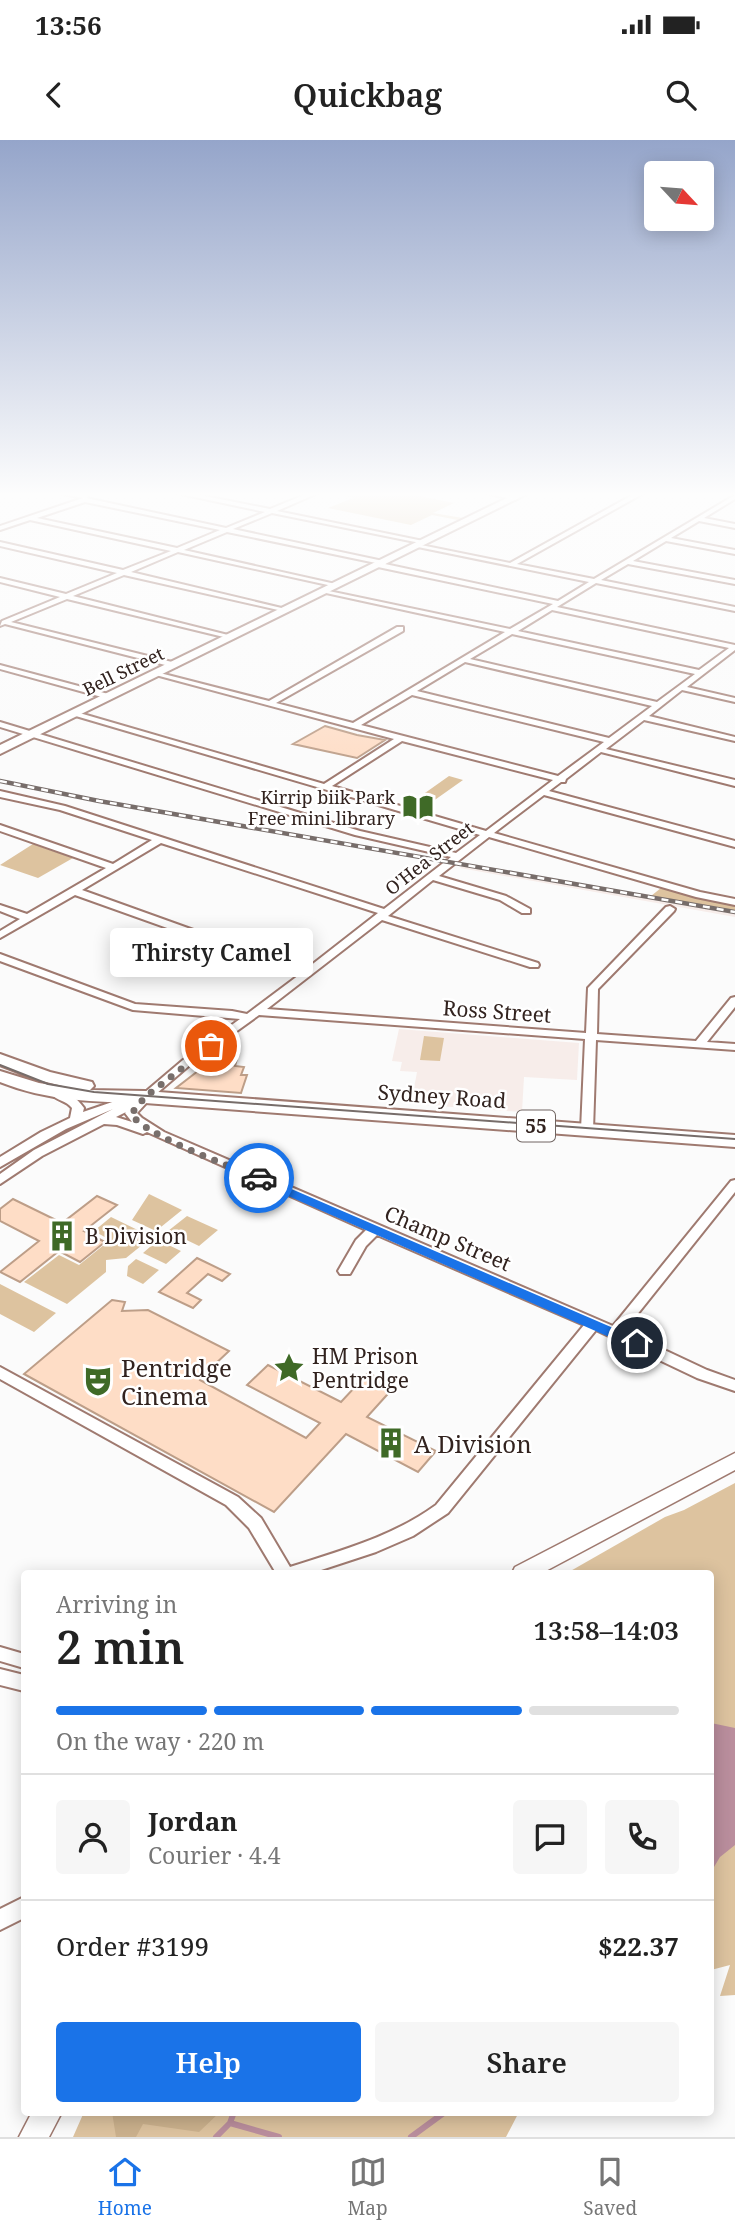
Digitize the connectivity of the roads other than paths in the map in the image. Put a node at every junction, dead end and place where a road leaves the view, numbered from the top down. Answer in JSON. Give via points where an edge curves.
{"nodes":[{"id":1,"x":26,"y":586,"type":"edge"},
{"id":2,"x":90,"y":586,"type":"edge"},
{"id":3,"x":185,"y":586,"type":"edge"},
{"id":4,"x":325,"y":586,"type":"edge"},
{"id":5,"x":336,"y":586,"type":"edge"},
{"id":6,"x":483,"y":586,"type":"edge"},
{"id":7,"x":588,"y":586,"type":"edge"},
{"id":8,"x":616,"y":586,"type":"edge"},
{"id":9,"x":332,"y":588,"type":"junction"},
{"id":10,"x":66,"y":596,"type":"junction"},
{"id":11,"x":560,"y":603,"type":"junction"},
{"id":12,"x":551,"y":608,"type":"junction"},
{"id":13,"x":287,"y":610,"type":"junction"},
{"id":14,"x":735,"y":610,"type":"edge"},
{"id":15,"x":1,"y":622,"type":"edge"},
{"id":16,"x":400,"y":629,"type":"dead end"},
{"id":17,"x":512,"y":631,"type":"junction"},
{"id":18,"x":232,"y":637,"type":"junction"},
{"id":19,"x":735,"y":647,"type":"edge"},
{"id":20,"x":464,"y":660,"type":"junction"},
{"id":21,"x":173,"y":665,"type":"junction"},
{"id":22,"x":0,"y":667,"type":"edge"},
{"id":23,"x":702,"y":673,"type":"junction"},
{"id":24,"x":156,"y":674,"type":"junction"},
{"id":25,"x":682,"y":688,"type":"junction"},
{"id":26,"x":411,"y":692,"type":"junction"},
{"id":27,"x":109,"y":697,"type":"junction"},
{"id":28,"x":735,"y":700,"type":"edge"},
{"id":29,"x":269,"y":704,"type":"junction"},
{"id":30,"x":659,"y":705,"type":"junction"},
{"id":31,"x":73,"y":714,"type":"junction"},
{"id":32,"x":643,"y":717,"type":"junction"},
{"id":33,"x":0,"y":724,"type":"edge"},
{"id":34,"x":354,"y":726,"type":"junction"},
{"id":35,"x":33,"y":734,"type":"junction"},
{"id":36,"x":401,"y":738,"type":"junction"},
{"id":37,"x":735,"y":739,"type":"edge"},
{"id":38,"x":612,"y":741,"type":"junction"},
{"id":39,"x":0,"y":750,"type":"edge"},
{"id":40,"x":601,"y":750,"type":"junction"},
{"id":41,"x":562,"y":780,"type":"junction"},
{"id":42,"x":735,"y":783,"type":"edge"},
{"id":43,"x":325,"y":787,"type":"junction"},
{"id":44,"x":545,"y":793,"type":"junction"},
{"id":45,"x":0,"y":794,"type":"edge"},
{"id":46,"x":0,"y":828,"type":"edge"},
{"id":47,"x":489,"y":834,"type":"junction"},
{"id":48,"x":159,"y":840,"type":"junction"},
{"id":49,"x":735,"y":844,"type":"edge"},
{"id":50,"x":458,"y":856,"type":"junction"},
{"id":51,"x":113,"y":867,"type":"junction"},
{"id":52,"x":433,"y":877,"type":"junction"},
{"id":53,"x":74,"y":891,"type":"junction"},
{"id":54,"x":735,"y":902,"type":"edge"},
{"id":55,"x":0,"y":908,"type":"edge"},
{"id":56,"x":670,"y":909,"type":"dead end"},
{"id":57,"x":526,"y":911,"type":"dead end"},
{"id":58,"x":385,"y":915,"type":"junction"},
{"id":59,"x":28,"y":918,"type":"junction"},
{"id":60,"x":0,"y":935,"type":"edge"},
{"id":61,"x":0,"y":957,"type":"edge"},
{"id":62,"x":534,"y":965,"type":"dead end"},
{"id":63,"x":307,"y":974,"type":"junction"},
{"id":64,"x":735,"y":1000,"type":"edge"},
{"id":65,"x":253,"y":1015,"type":"junction"},
{"id":66,"x":591,"y":1036,"type":"junction"},
{"id":67,"x":698,"y":1045,"type":"junction"},
{"id":68,"x":735,"y":1047,"type":"edge"},
{"id":69,"x":0,"y":1059,"type":"edge"},
{"id":70,"x":0,"y":1076,"type":"edge"},
{"id":71,"x":56,"y":1094,"type":"junction"},
{"id":72,"x":145,"y":1097,"type":"junction"},
{"id":73,"x":103,"y":1121,"type":"junction"},
{"id":74,"x":75,"y":1122,"type":"junction"},
{"id":75,"x":587,"y":1130,"type":"junction"},
{"id":76,"x":160,"y":1135,"type":"junction"},
{"id":77,"x":735,"y":1141,"type":"edge"},
{"id":78,"x":0,"y":1163,"type":"edge"},
{"id":79,"x":0,"y":1180,"type":"edge"},
{"id":80,"x":735,"y":1184,"type":"edge"},
{"id":81,"x":375,"y":1229,"type":"junction"},
{"id":82,"x":345,"y":1271,"type":"dead end"},
{"id":83,"x":593,"y":1324,"type":"junction"},
{"id":84,"x":615,"y":1333,"type":"junction"},
{"id":85,"x":0,"y":1372,"type":"edge"},
{"id":86,"x":719,"y":1381,"type":"junction"},
{"id":87,"x":735,"y":1386,"type":"edge"},
{"id":88,"x":735,"y":1392,"type":"edge"},
{"id":89,"x":735,"y":1461,"type":"edge"},
{"id":90,"x":283,"y":1570,"type":"edge"},
{"id":91,"x":301,"y":1570,"type":"edge"},
{"id":92,"x":529,"y":1570,"type":"edge"},
{"id":93,"x":0,"y":1654,"type":"edge"},
{"id":94,"x":21,"y":1660,"type":"edge"},
{"id":95,"x":0,"y":1678,"type":"edge"},
{"id":96,"x":21,"y":1682,"type":"edge"},
{"id":97,"x":21,"y":1909,"type":"edge"},
{"id":98,"x":0,"y":1920,"type":"edge"}],
"edges":[{"from":1,"to":10,"type":"street"},
{"from":2,"to":10,"type":"street"},
{"from":3,"to":13,"type":"street"},
{"from":4,"to":9,"type":"street"},
{"from":5,"to":9,"type":"highway","name":"Bell Street"},
{"from":6,"to":11,"type":"street"},
{"from":7,"to":11,"type":"street"},
{"from":8,"to":14,"type":"street"},
{"from":9,"to":13,"type":"highway","name":"Bell Street"},
{"from":9,"to":17,"type":"street"},
{"from":10,"to":15,"type":"street"},
{"from":10,"to":18,"type":"street"},
{"from":11,"to":12,"type":"street"},
{"from":12,"to":17,"type":"street"},
{"from":12,"to":19,"type":"street"},
{"from":13,"to":18,"type":"highway","name":"Bell Street"},
{"from":15,"to":21,"type":"street"},
{"from":16,"to":29,"type":"street"},
{"from":17,"to":20,"type":"street"},
{"from":17,"to":23,"type":"street"},
{"from":18,"to":21,"type":"highway","name":"Bell Street"},
{"from":19,"to":23,"type":"street","name":"O'Hea Street"},
{"from":20,"to":26,"type":"street"},
{"from":20,"to":30,"type":"street"},
{"from":21,"to":24,"type":"highway","name":"Bell Street"},
{"from":22,"to":27,"type":"street"},
{"from":23,"to":25,"type":"street","name":"O'Hea Street"},
{"from":24,"to":27,"type":"highway","name":"Bell Street"},
{"from":24,"to":29,"type":"street"},
{"from":25,"to":28,"type":"street"},
{"from":25,"to":30,"type":"street","name":"O'Hea Street"},
{"from":26,"to":34,"type":"street"},
{"from":26,"to":38,"type":"street"},
{"from":27,"to":31,"type":"highway","name":"Bell Street"},
{"from":29,"to":34,"type":"street"},
{"from":30,"to":32,"type":"street","name":"O'Hea Street"},
{"from":31,"to":35,"type":"highway","name":"Bell Street"},
{"from":31,"to":43,"type":"street"},
{"from":32,"to":37,"type":"street"},
{"from":32,"to":38,"type":"street","name":"O'Hea Street"},
{"from":33,"to":35,"type":"street"},
{"from":34,"to":36,"type":"street"},
{"from":35,"to":39,"type":"highway","name":"Bell Street"},
{"from":35,"to":50,"type":"street","via":[[382,839]]},
{"from":36,"to":41,"type":"street"},
{"from":36,"to":43,"type":"street"},
{"from":38,"to":40,"type":"street","name":"O'Hea Street"},
{"from":40,"to":41,"type":"street","name":"O'Hea Street"},
{"from":40,"to":42,"type":"street"},
{"from":41,"to":44,"type":"street","name":"O'Hea Street"},
{"from":43,"to":47,"type":"street"},
{"from":44,"to":47,"type":"street","name":"O'Hea Street"},
{"from":44,"to":49,"type":"street"},
{"from":45,"to":48,"type":"street","via":[[62,808]]},
{"from":46,"to":51,"type":"street"},
{"from":47,"to":50,"type":"street","name":"O'Hea Street"},
{"from":47,"to":54,"type":"street"},
{"from":48,"to":51,"type":"street"},
{"from":48,"to":58,"type":"street"},
{"from":50,"to":52,"type":"street","name":"O'Hea Street"},
{"from":51,"to":53,"type":"street"},
{"from":52,"to":57,"type":"street","via":[[503,898]]},
{"from":52,"to":58,"type":"street","name":"O'Hea Street"},
{"from":53,"to":59,"type":"street"},
{"from":53,"to":63,"type":"street"},
{"from":55,"to":59,"type":"street"},
{"from":56,"to":66,"type":"street","via":[[595,984]]},
{"from":58,"to":62,"type":"street"},
{"from":58,"to":63,"type":"street","name":"O'Hea Street"},
{"from":59,"to":60,"type":"street"},
{"from":61,"to":65,"type":"street","name":"Ross Street","via":[[133,1007]]},
{"from":63,"to":65,"type":"street","name":"O'Hea Street"},
{"from":64,"to":67,"type":"street"},
{"from":65,"to":66,"type":"street","name":"Ross Street"},
{"from":65,"to":72,"type":"street","name":"O'Hea Street"},
{"from":66,"to":67,"type":"street","name":"Ross Street"},
{"from":66,"to":75,"type":"street"},
{"from":67,"to":68,"type":"street","name":"Ross Street"},
{"from":69,"to":72,"type":"highway","name":"Sydney Road","number":"55","via":[[63,1081]]},
{"from":70,"to":71,"type":"highway","name":"Sydney Road","number":"55"},
{"from":71,"to":72,"type":"highway","name":"Sydney Road","number":"55"},
{"from":71,"to":74,"type":"street","via":[[71,1099],[78,1108]]},
{"from":72,"to":73,"type":"street","name":"O'Hea Street"},
{"from":72,"to":74,"type":"street","via":[[111,1105]]},
{"from":72,"to":75,"type":"highway","name":"Sydney Road","number":"55"},
{"from":72,"to":76,"type":"street","name":"Champ Street","via":[[132,1116]]},
{"from":73,"to":76,"type":"street","name":"Champ Street","via":[[119,1121]]},
{"from":73,"to":79,"type":"street","name":"O'Hea Street","via":[[38,1153]]},
{"from":74,"to":78,"type":"street"},
{"from":75,"to":77,"type":"highway","name":"Sydney Road","number":"55"},
{"from":76,"to":81,"type":"street","name":"Champ Street"},
{"from":80,"to":84,"type":"street"},
{"from":81,"to":82,"type":"street","via":[[360,1243]]},
{"from":81,"to":83,"type":"street","name":"Champ Street"},
{"from":83,"to":84,"type":"street","name":"Champ Street"},
{"from":83,"to":91,"type":"street","via":[[428,1520],[383,1544]]},
{"from":84,"to":86,"type":"street","name":"Champ Street"},
{"from":85,"to":90,"type":"street","via":[[232,1501],[254,1523]]},
{"from":86,"to":87,"type":"street","name":"Champ Street"},
{"from":86,"to":88,"type":"street","name":"Champ Street"},
{"from":89,"to":92,"type":"main road"},
{"from":93,"to":94,"type":"street"},
{"from":95,"to":96,"type":"street"},
{"from":97,"to":98,"type":"street"}]}
